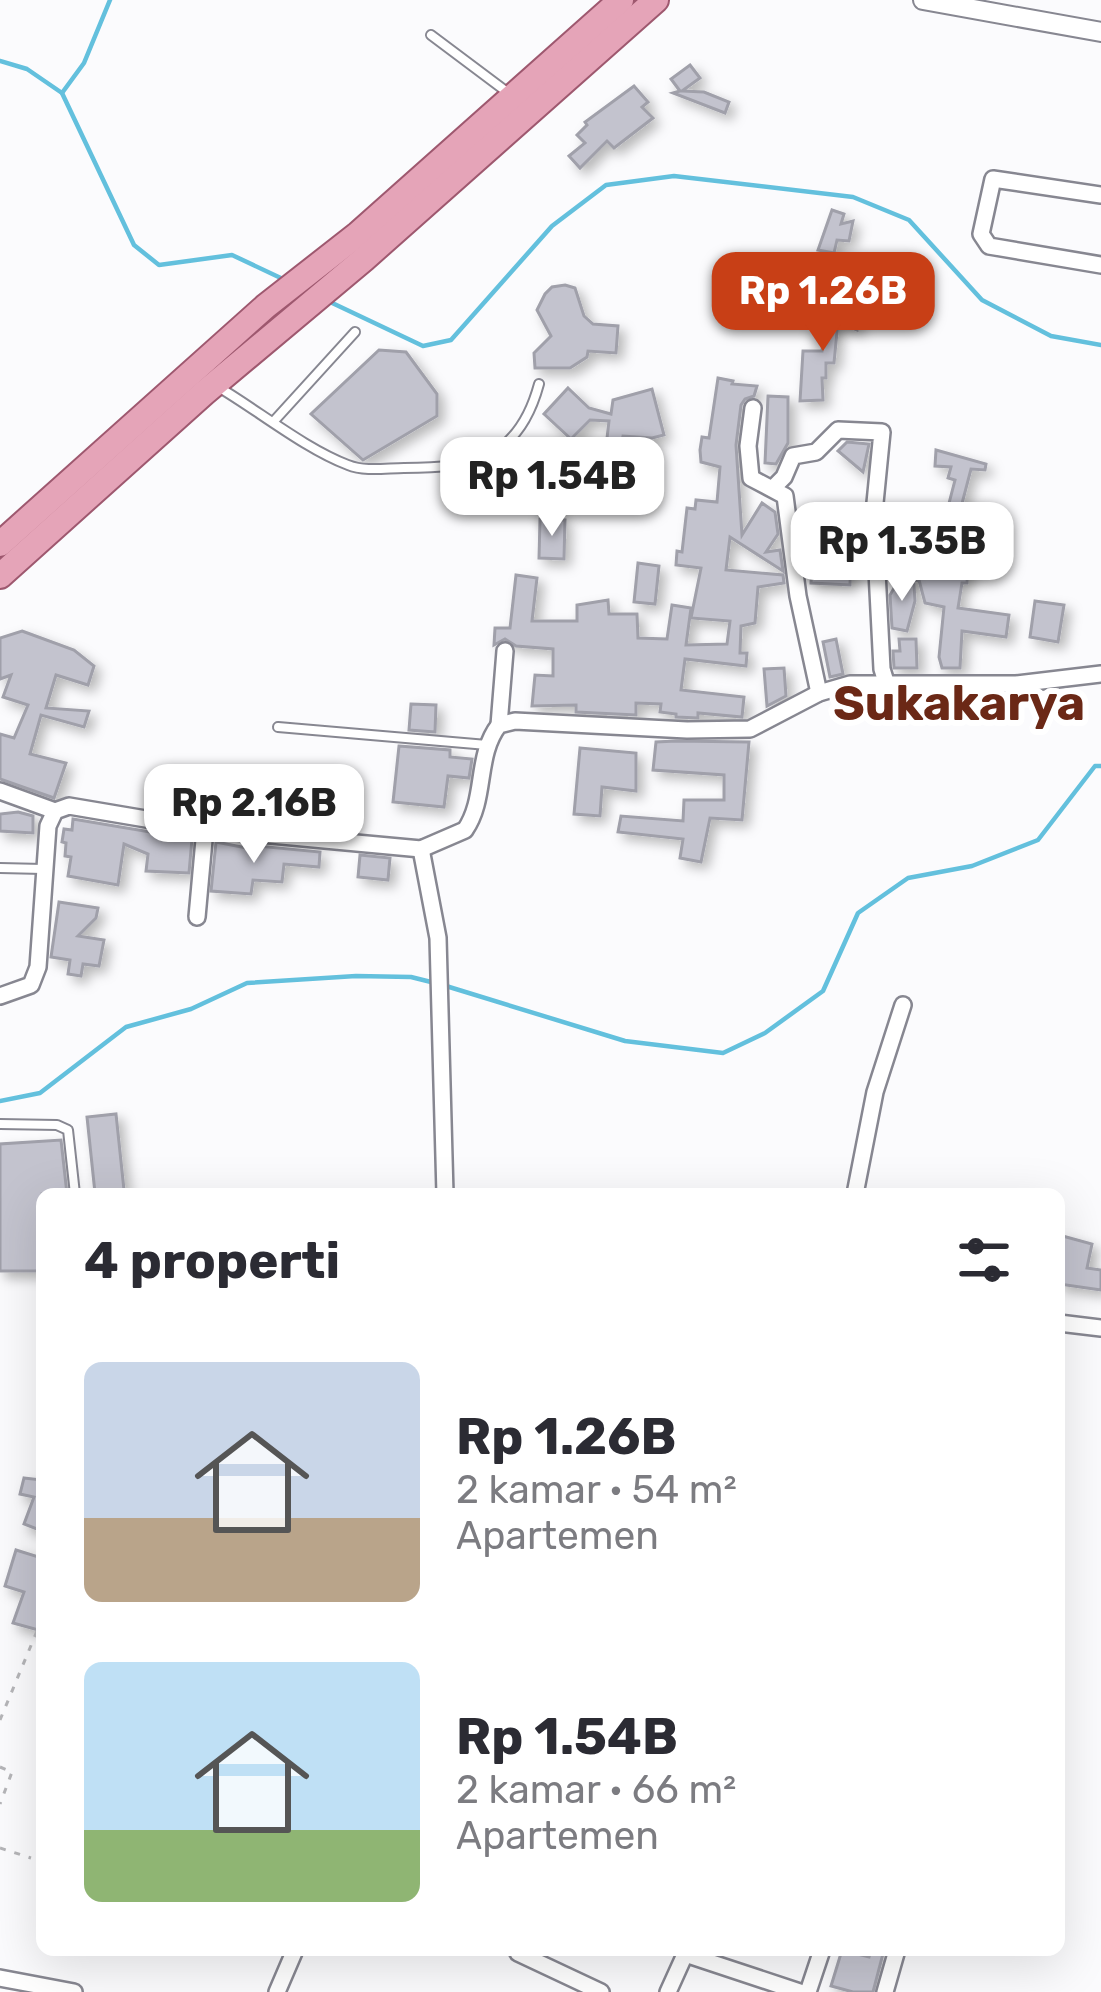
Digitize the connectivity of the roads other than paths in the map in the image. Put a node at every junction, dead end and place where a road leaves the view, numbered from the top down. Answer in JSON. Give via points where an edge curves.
{"nodes":[{"id":1,"x":620,"y":0,"type":"edge"},
{"id":2,"x":656,"y":0,"type":"edge"},
{"id":3,"x":923,"y":0,"type":"edge"},
{"id":4,"x":1101,"y":32,"type":"edge"},
{"id":5,"x":431,"y":35,"type":"dead end"},
{"id":6,"x":513,"y":96,"type":"junction"},
{"id":7,"x":1101,"y":195,"type":"edge"},
{"id":8,"x":361,"y":246,"type":"junction"},
{"id":9,"x":1101,"y":265,"type":"edge"},
{"id":10,"x":275,"y":315,"type":"junction"},
{"id":11,"x":355,"y":332,"type":"dead end"},
{"id":12,"x":539,"y":383,"type":"dead end"},
{"id":13,"x":214,"y":384,"type":"junction"},
{"id":14,"x":753,"y":408,"type":"dead end"},
{"id":15,"x":274,"y":421,"type":"junction"},
{"id":16,"x":773,"y":488,"type":"junction"},
{"id":17,"x":0,"y":544,"type":"edge"},
{"id":18,"x":0,"y":576,"type":"edge"},
{"id":19,"x":506,"y":651,"type":"dead end"},
{"id":20,"x":1101,"y":674,"type":"edge"},
{"id":21,"x":886,"y":682,"type":"junction"},
{"id":22,"x":819,"y":693,"type":"junction"},
{"id":23,"x":499,"y":725,"type":"junction"},
{"id":24,"x":278,"y":727,"type":"dead end"},
{"id":25,"x":487,"y":745,"type":"junction"},
{"id":26,"x":0,"y":790,"type":"edge"},
{"id":27,"x":55,"y":811,"type":"junction"},
{"id":28,"x":205,"y":829,"type":"junction"},
{"id":29,"x":421,"y":849,"type":"junction"},
{"id":30,"x":0,"y":868,"type":"edge"},
{"id":31,"x":43,"y":869,"type":"junction"},
{"id":32,"x":197,"y":917,"type":"dead end"},
{"id":33,"x":0,"y":996,"type":"edge"},
{"id":34,"x":903,"y":1005,"type":"dead end"},
{"id":35,"x":0,"y":1124,"type":"edge"},
{"id":36,"x":73,"y":1188,"type":"edge"},
{"id":37,"x":445,"y":1188,"type":"edge"},
{"id":38,"x":856,"y":1188,"type":"edge"},
{"id":39,"x":1065,"y":1324,"type":"edge"},
{"id":40,"x":1101,"y":1328,"type":"edge"},
{"id":41,"x":292,"y":1956,"type":"edge"},
{"id":42,"x":526,"y":1956,"type":"edge"},
{"id":43,"x":684,"y":1956,"type":"edge"},
{"id":44,"x":698,"y":1956,"type":"edge"},
{"id":45,"x":820,"y":1956,"type":"edge"},
{"id":46,"x":895,"y":1956,"type":"edge"},
{"id":47,"x":0,"y":1978,"type":"edge"},
{"id":48,"x":74,"y":1992,"type":"edge"},
{"id":49,"x":277,"y":1992,"type":"edge"},
{"id":50,"x":601,"y":1992,"type":"edge"},
{"id":51,"x":668,"y":1992,"type":"edge"},
{"id":52,"x":804,"y":1992,"type":"edge"},
{"id":53,"x":885,"y":1992,"type":"edge"}],
"edges":[{"from":1,"to":6,"type":"main road"},
{"from":2,"to":8,"type":"main road"},
{"from":3,"to":4,"type":"street"},
{"from":5,"to":6,"type":"lane"},
{"from":6,"to":8,"type":"main road"},
{"from":7,"to":9,"type":"street","via":[[993,179],[981,234],[988,246]]},
{"from":8,"to":10,"type":"main road"},
{"from":10,"to":13,"type":"main road"},
{"from":10,"to":17,"type":"main road"},
{"from":11,"to":15,"type":"lane"},
{"from":12,"to":15,"type":"lane","via":[[530,417],[494,454],[466,465],[350,466]]},
{"from":13,"to":15,"type":"lane"},
{"from":13,"to":18,"type":"main road"},
{"from":14,"to":16,"type":"street","via":[[751,478]]},
{"from":16,"to":21,"type":"street","via":[[794,456],[816,452],[838,430],[882,432],[874,513]]},
{"from":16,"to":22,"type":"street","via":[[785,496]]},
{"from":19,"to":23,"type":"street"},
{"from":20,"to":21,"type":"street","via":[[1016,684]]},
{"from":21,"to":22,"type":"street"},
{"from":22,"to":23,"type":"street","via":[[750,729]]},
{"from":23,"to":25,"type":"street"},
{"from":24,"to":25,"type":"lane"},
{"from":25,"to":29,"type":"street","via":[[473,818],[465,830]]},
{"from":26,"to":27,"type":"street"},
{"from":27,"to":28,"type":"street","via":[[92,808]]},
{"from":27,"to":31,"type":"street"},
{"from":28,"to":29,"type":"street"},
{"from":28,"to":32,"type":"street"},
{"from":29,"to":37,"type":"street","via":[[438,938]]},
{"from":30,"to":31,"type":"lane"},
{"from":31,"to":33,"type":"street","via":[[38,967],[31,985]]},
{"from":34,"to":38,"type":"street","via":[[874,1092]]},
{"from":35,"to":36,"type":"lane","via":[[68,1130]]},
{"from":39,"to":40,"type":"street"},
{"from":41,"to":49,"type":"street"},
{"from":42,"to":50,"type":"street"},
{"from":43,"to":51,"type":"street"},
{"from":44,"to":52,"type":"street"},
{"from":45,"to":52,"type":"street"},
{"from":46,"to":53,"type":"street"},
{"from":47,"to":48,"type":"street"}]}
